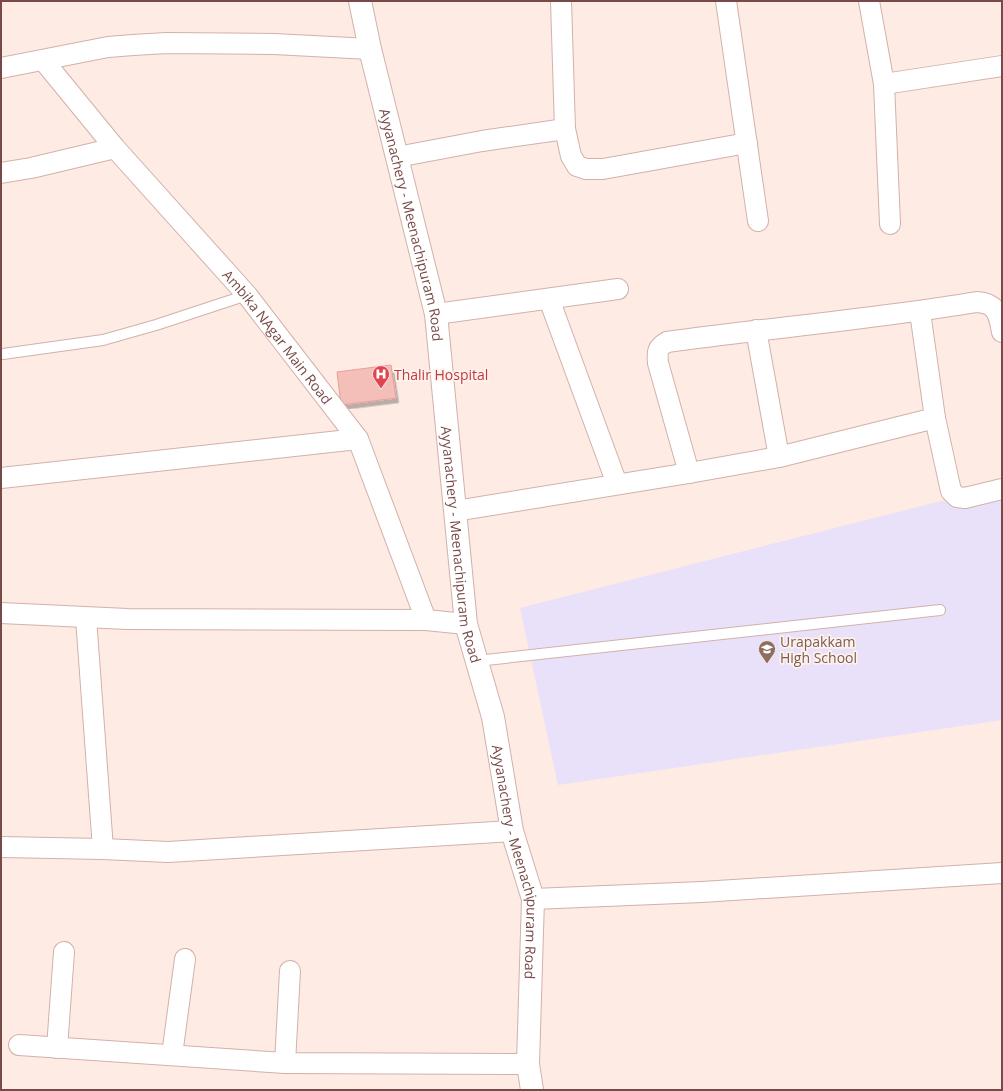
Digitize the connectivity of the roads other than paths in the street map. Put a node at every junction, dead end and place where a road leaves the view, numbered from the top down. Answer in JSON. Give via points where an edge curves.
{"nodes":[{"id":1,"x":360,"y":1,"type":"edge"},
{"id":2,"x":561,"y":1,"type":"edge"},
{"id":3,"x":726,"y":1,"type":"edge"},
{"id":4,"x":868,"y":1,"type":"edge"},
{"id":5,"x":370,"y":49,"type":"junction"},
{"id":6,"x":44,"y":60,"type":"junction"},
{"id":7,"x":1002,"y":66,"type":"edge"},
{"id":8,"x":1,"y":68,"type":"edge"},
{"id":9,"x":884,"y":84,"type":"junction"},
{"id":10,"x":566,"y":129,"type":"junction"},
{"id":11,"x":747,"y":143,"type":"junction"},
{"id":12,"x":115,"y":148,"type":"junction"},
{"id":13,"x":396,"y":157,"type":"junction"},
{"id":14,"x":1,"y":173,"type":"edge"},
{"id":15,"x":758,"y":220,"type":"dead end"},
{"id":16,"x":890,"y":224,"type":"dead end"},
{"id":17,"x":618,"y":289,"type":"dead end"},
{"id":18,"x":247,"y":295,"type":"junction"},
{"id":19,"x":549,"y":299,"type":"junction"},
{"id":20,"x":920,"y":312,"type":"junction"},
{"id":21,"x":436,"y":314,"type":"junction"},
{"id":22,"x":756,"y":330,"type":"junction"},
{"id":23,"x":1002,"y":332,"type":"edge"},
{"id":24,"x":3,"y":354,"type":"dead end"},
{"id":25,"x":935,"y":418,"type":"junction"},
{"id":26,"x":358,"y":439,"type":"junction"},
{"id":27,"x":778,"y":457,"type":"junction"},
{"id":28,"x":689,"y":473,"type":"junction"},
{"id":29,"x":1,"y":478,"type":"edge"},
{"id":30,"x":617,"y":484,"type":"junction"},
{"id":31,"x":1002,"y":489,"type":"edge"},
{"id":32,"x":455,"y":511,"type":"junction"},
{"id":33,"x":940,"y":610,"type":"dead end"},
{"id":34,"x":1,"y":613,"type":"edge"},
{"id":35,"x":86,"y":618,"type":"junction"},
{"id":36,"x":426,"y":620,"type":"junction"},
{"id":37,"x":466,"y":624,"type":"junction"},
{"id":38,"x":476,"y":661,"type":"junction"},
{"id":39,"x":512,"y":831,"type":"junction"},
{"id":40,"x":1,"y":848,"type":"edge"},
{"id":41,"x":103,"y":849,"type":"junction"},
{"id":42,"x":1002,"y":873,"type":"edge"},
{"id":43,"x":533,"y":899,"type":"junction"},
{"id":44,"x":64,"y":952,"type":"dead end"},
{"id":45,"x":185,"y":959,"type":"dead end"},
{"id":46,"x":290,"y":971,"type":"dead end"},
{"id":47,"x":19,"y":1045,"type":"dead end"},
{"id":48,"x":57,"y":1048,"type":"junction"},
{"id":49,"x":172,"y":1055,"type":"junction"},
{"id":50,"x":285,"y":1063,"type":"junction"},
{"id":51,"x":528,"y":1064,"type":"junction"},
{"id":52,"x":532,"y":1090,"type":"edge"}],
"edges":[{"from":1,"to":5,"type":"street","name":"Ayyanachery - Meenachipuram Road"},
{"from":2,"to":10,"type":"street"},
{"from":3,"to":11,"type":"street"},
{"from":4,"to":9,"type":"street"},
{"from":5,"to":6,"type":"street","via":[[274,44],[167,43],[108,47]]},
{"from":5,"to":13,"type":"street","name":"Ayyanachery - Meenachipuram Road"},
{"from":6,"to":8,"type":"street"},
{"from":6,"to":12,"type":"street","name":"Ambika NAgar Main Road"},
{"from":7,"to":9,"type":"street"},
{"from":9,"to":16,"type":"street"},
{"from":10,"to":11,"type":"street","via":[[571,156],[577,166],[586,169],[603,169]]},
{"from":10,"to":13,"type":"street"},
{"from":11,"to":15,"type":"street"},
{"from":12,"to":14,"type":"street"},
{"from":12,"to":18,"type":"street","name":"Ambika NAgar Main Road"},
{"from":13,"to":21,"type":"street","name":"Ayyanachery - Meenachipuram Road"},
{"from":17,"to":19,"type":"street"},
{"from":18,"to":24,"type":"lane","via":[[102,340]]},
{"from":18,"to":26,"type":"street","name":"Ambika NAgar Main Road"},
{"from":19,"to":21,"type":"street"},
{"from":19,"to":30,"type":"street"},
{"from":20,"to":22,"type":"street"},
{"from":20,"to":23,"type":"street","via":[[977,302],[987,303],[999,315]]},
{"from":20,"to":25,"type":"street"},
{"from":21,"to":32,"type":"street","name":"Ayyanachery - Meenachipuram Road"},
{"from":22,"to":27,"type":"street"},
{"from":22,"to":28,"type":"street","via":[[667,342],[660,346],[657,352]]},
{"from":25,"to":27,"type":"street"},
{"from":25,"to":31,"type":"street","via":[[951,491],[957,497],[965,498]]},
{"from":26,"to":29,"type":"street"},
{"from":26,"to":36,"type":"street","name":"Ambika NAgar Main Road"},
{"from":27,"to":28,"type":"street"},
{"from":28,"to":30,"type":"street"},
{"from":30,"to":32,"type":"street"},
{"from":32,"to":37,"type":"street","name":"Ayyanachery - Meenachipuram Road"},
{"from":33,"to":38,"type":"lane"},
{"from":34,"to":35,"type":"street"},
{"from":35,"to":36,"type":"street"},
{"from":35,"to":41,"type":"street"},
{"from":36,"to":37,"type":"street"},
{"from":37,"to":38,"type":"street","name":"Ayyanachery - Meenachipuram Road"},
{"from":38,"to":39,"type":"street","name":"Ayyanachery - Meenachipuram Road","via":[[493,717]]},
{"from":39,"to":41,"type":"street","via":[[168,852]]},
{"from":39,"to":43,"type":"street","name":"Ayyanachery - Meenachipuram Road"},
{"from":40,"to":41,"type":"street"},
{"from":42,"to":43,"type":"street","via":[[702,892]]},
{"from":43,"to":51,"type":"street","name":"Ayyanachery - Meenachipuram Road"},
{"from":44,"to":48,"type":"street"},
{"from":45,"to":49,"type":"street"},
{"from":46,"to":50,"type":"street"},
{"from":47,"to":48,"type":"street"},
{"from":48,"to":49,"type":"street"},
{"from":49,"to":50,"type":"street"},
{"from":50,"to":51,"type":"street"},
{"from":51,"to":52,"type":"street","name":"Ayyanachery - Meenachipuram Road"}]}
